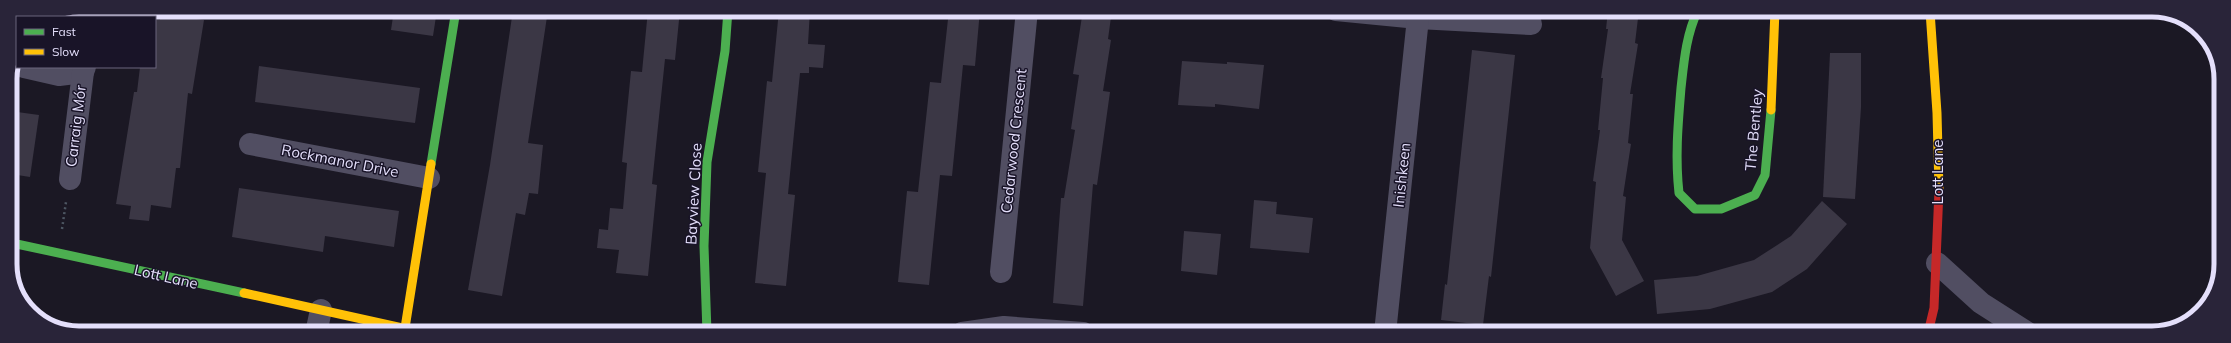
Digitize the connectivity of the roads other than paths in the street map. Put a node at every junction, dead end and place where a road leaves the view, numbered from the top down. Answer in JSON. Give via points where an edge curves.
{"nodes":[{"id":1,"x":455,"y":17,"type":"edge"},
{"id":2,"x":727,"y":17,"type":"edge"},
{"id":3,"x":1026,"y":17,"type":"edge"},
{"id":4,"x":1408,"y":17,"type":"edge"},
{"id":5,"x":1694,"y":17,"type":"edge"},
{"id":6,"x":1775,"y":17,"type":"edge"},
{"id":7,"x":1930,"y":17,"type":"edge"},
{"id":8,"x":1418,"y":18,"type":"junction"},
{"id":9,"x":1531,"y":24,"type":"dead end"},
{"id":10,"x":28,"y":68,"type":"edge"},
{"id":11,"x":84,"y":70,"type":"edge"},
{"id":12,"x":250,"y":144,"type":"dead end"},
{"id":13,"x":429,"y":178,"type":"junction"},
{"id":14,"x":70,"y":179,"type":"road end"},
{"id":15,"x":17,"y":244,"type":"edge"},
{"id":16,"x":1937,"y":264,"type":"junction"},
{"id":17,"x":1001,"y":272,"type":"dead end"},
{"id":18,"x":321,"y":310,"type":"junction"},
{"id":19,"x":317,"y":326,"type":"edge"},
{"id":20,"x":397,"y":326,"type":"edge"},
{"id":21,"x":406,"y":326,"type":"edge"},
{"id":22,"x":707,"y":326,"type":"edge"},
{"id":23,"x":1387,"y":326,"type":"edge"},
{"id":24,"x":1929,"y":326,"type":"edge"},
{"id":25,"x":2017,"y":326,"type":"edge"}],
"edges":[{"from":1,"to":13,"type":"street"},
{"from":2,"to":22,"type":"street","name":"Bayview Close","via":[[725,51],[707,162],[704,246]]},
{"from":3,"to":17,"type":"street","name":"Cedarwood Crescent"},
{"from":4,"to":8,"type":"street"},
{"from":5,"to":6,"type":"street","name":"The Bentley","via":[[1690,26],[1685,54],[1676,165],[1679,193],[1696,209],[1721,209],[1755,195],[1766,175],[1771,121]]},
{"from":7,"to":16,"type":"street","name":"Lott Lane","via":[[1937,113]]},
{"from":8,"to":9,"type":"street"},
{"from":8,"to":23,"type":"street","name":"Inishkeen"},
{"from":10,"to":11,"type":"street","name":"Carraig Mór","via":[[59,75]]},
{"from":11,"to":14,"type":"street","name":"Carraig Mór"},
{"from":12,"to":13,"type":"street","name":"Rockmanor Drive"},
{"from":13,"to":21,"type":"street"},
{"from":15,"to":18,"type":"street","name":"Lott Lane"},
{"from":16,"to":24,"type":"street","name":"Lott Lane"},
{"from":16,"to":25,"type":"street","via":[[1981,303]]},
{"from":18,"to":19,"type":"street"},
{"from":18,"to":20,"type":"street","name":"Lott Lane"}]}
